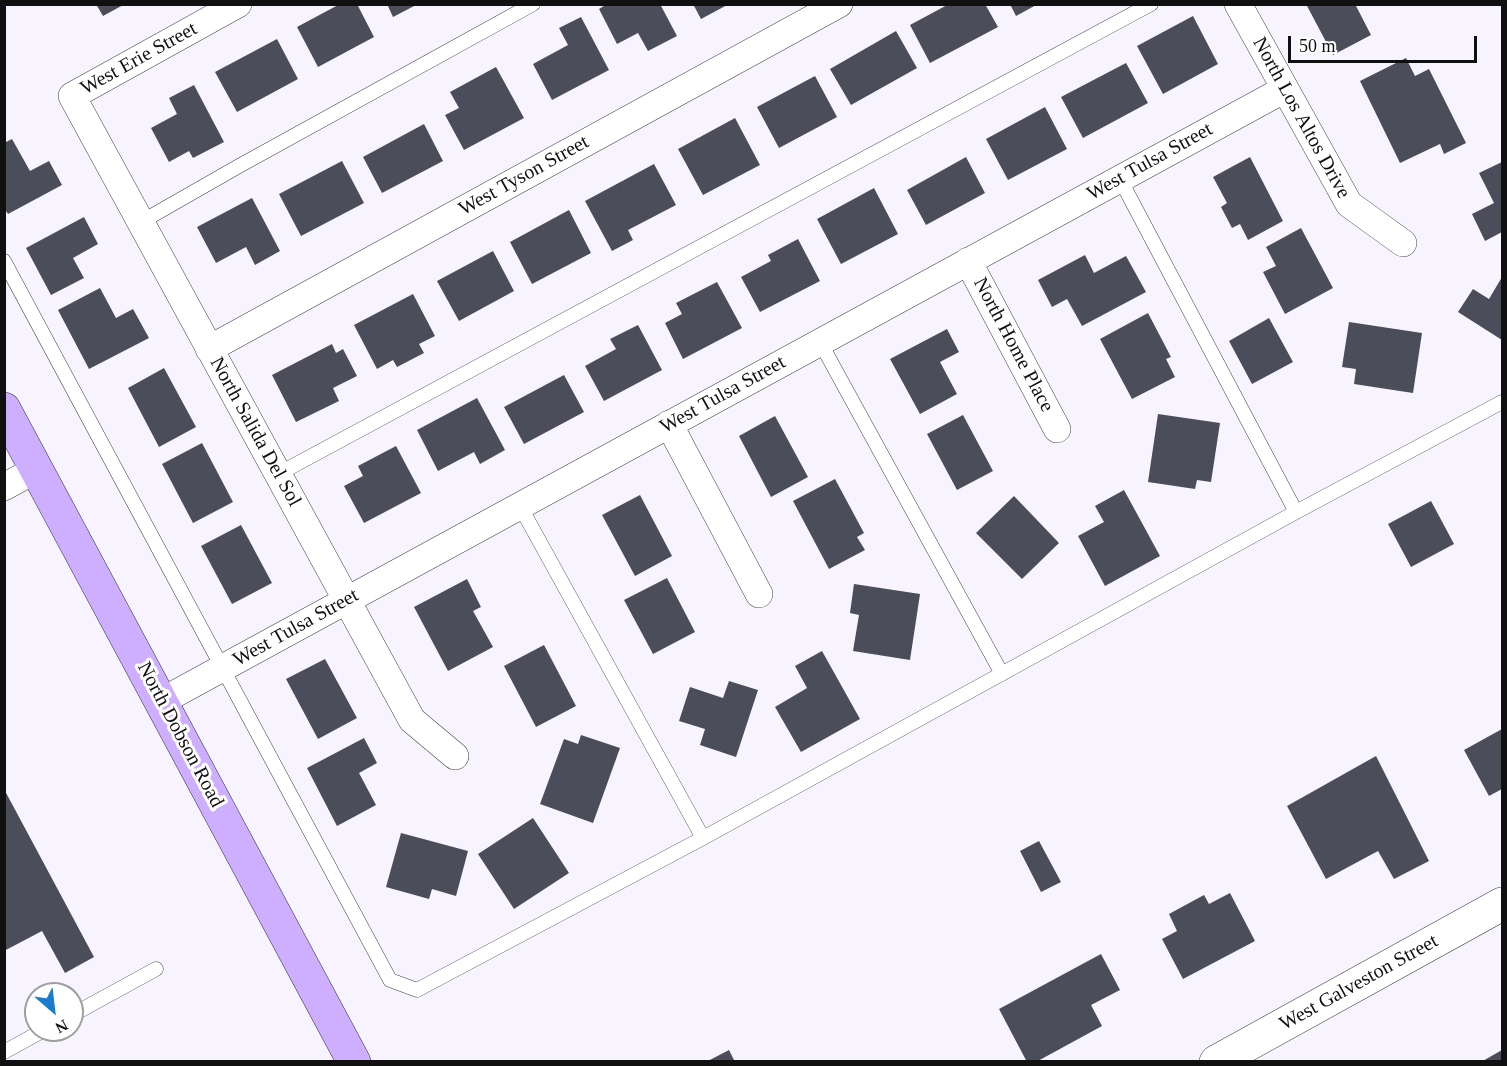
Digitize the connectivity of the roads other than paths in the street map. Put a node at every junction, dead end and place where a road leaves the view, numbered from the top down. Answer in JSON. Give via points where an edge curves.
{"nodes":[{"id":1,"x":238,"y":4,"type":"edge"},
{"id":2,"x":533,"y":4,"type":"edge"},
{"id":3,"x":839,"y":4,"type":"edge"},
{"id":4,"x":1151,"y":4,"type":"edge"},
{"id":5,"x":1238,"y":4,"type":"edge"},
{"id":6,"x":1285,"y":89,"type":"junction"},
{"id":7,"x":72,"y":96,"type":"joint"},
{"id":8,"x":1120,"y":179,"type":"junction"},
{"id":9,"x":141,"y":222,"type":"junction"},
{"id":10,"x":1403,"y":243,"type":"dead end"},
{"id":11,"x":4,"y":261,"type":"edge"},
{"id":12,"x":968,"y":261,"type":"junction"},
{"id":13,"x":820,"y":342,"type":"junction"},
{"id":14,"x":209,"y":348,"type":"junction"},
{"id":15,"x":1503,"y":402,"type":"edge"},
{"id":16,"x":4,"y":409,"type":"edge"},
{"id":17,"x":669,"y":424,"type":"junction"},
{"id":18,"x":1057,"y":429,"type":"dead end"},
{"id":19,"x":37,"y":469,"type":"junction"},
{"id":20,"x":278,"y":474,"type":"junction"},
{"id":21,"x":4,"y":487,"type":"edge"},
{"id":22,"x":520,"y":506,"type":"junction"},
{"id":23,"x":1296,"y":512,"type":"junction"},
{"id":24,"x":759,"y":594,"type":"dead end"},
{"id":25,"x":346,"y":600,"type":"junction"},
{"id":26,"x":222,"y":668,"type":"junction"},
{"id":27,"x":1002,"y":674,"type":"junction"},
{"id":28,"x":162,"y":701,"type":"junction"},
{"id":29,"x":455,"y":756,"type":"dead end"},
{"id":30,"x":703,"y":838,"type":"junction"},
{"id":31,"x":1503,"y":904,"type":"edge"},
{"id":32,"x":156,"y":969,"type":"dead end"},
{"id":33,"x":84,"y":1008,"type":"edge"},
{"id":34,"x":24,"y":1041,"type":"edge"},
{"id":35,"x":4,"y":1052,"type":"edge"},
{"id":36,"x":354,"y":1062,"type":"edge"},
{"id":37,"x":1216,"y":1062,"type":"edge"}],
"edges":[{"from":1,"to":7,"type":"street","name":"West Erie Street"},
{"from":2,"to":9,"type":"lane"},
{"from":3,"to":14,"type":"street","name":"West Tyson Street"},
{"from":4,"to":20,"type":"lane"},
{"from":5,"to":6,"type":"street","name":"North Los Altos Drive"},
{"from":6,"to":8,"type":"street","name":"West Tulsa Street"},
{"from":6,"to":10,"type":"street","name":"North Los Altos Drive","via":[[1348,204]]},
{"from":7,"to":9,"type":"street","name":"North Salida Del Sol"},
{"from":8,"to":12,"type":"street","name":"West Tulsa Street"},
{"from":8,"to":23,"type":"lane"},
{"from":9,"to":14,"type":"street","name":"North Salida Del Sol"},
{"from":11,"to":26,"type":"lane"},
{"from":12,"to":13,"type":"street","name":"West Tulsa Street"},
{"from":12,"to":18,"type":"street","name":"North Home Place"},
{"from":13,"to":17,"type":"street","name":"West Tulsa Street"},
{"from":13,"to":27,"type":"lane"},
{"from":14,"to":20,"type":"street","name":"North Salida Del Sol"},
{"from":15,"to":23,"type":"lane"},
{"from":16,"to":19,"type":"main road","name":"North Dobson Road"},
{"from":17,"to":22,"type":"street","name":"West Tulsa Street"},
{"from":17,"to":24,"type":"street"},
{"from":19,"to":21,"type":"street"},
{"from":19,"to":28,"type":"main road","name":"North Dobson Road"},
{"from":20,"to":25,"type":"street","name":"North Salida Del Sol"},
{"from":22,"to":25,"type":"street","name":"West Tulsa Street"},
{"from":22,"to":30,"type":"lane"},
{"from":23,"to":27,"type":"lane"},
{"from":25,"to":26,"type":"street","name":"West Tulsa Street"},
{"from":25,"to":29,"type":"street","name":"North Salida Del Sol","via":[[412,720]]},
{"from":26,"to":28,"type":"street","name":"West Tulsa Street"},
{"from":26,"to":30,"type":"lane","via":[[390,980],[408,987],[417,990]]},
{"from":27,"to":30,"type":"lane"},
{"from":28,"to":36,"type":"main road","name":"North Dobson Road"},
{"from":31,"to":37,"type":"street","name":"West Galveston Street"},
{"from":32,"to":33,"type":"lane"},
{"from":34,"to":35,"type":"lane"}]}
